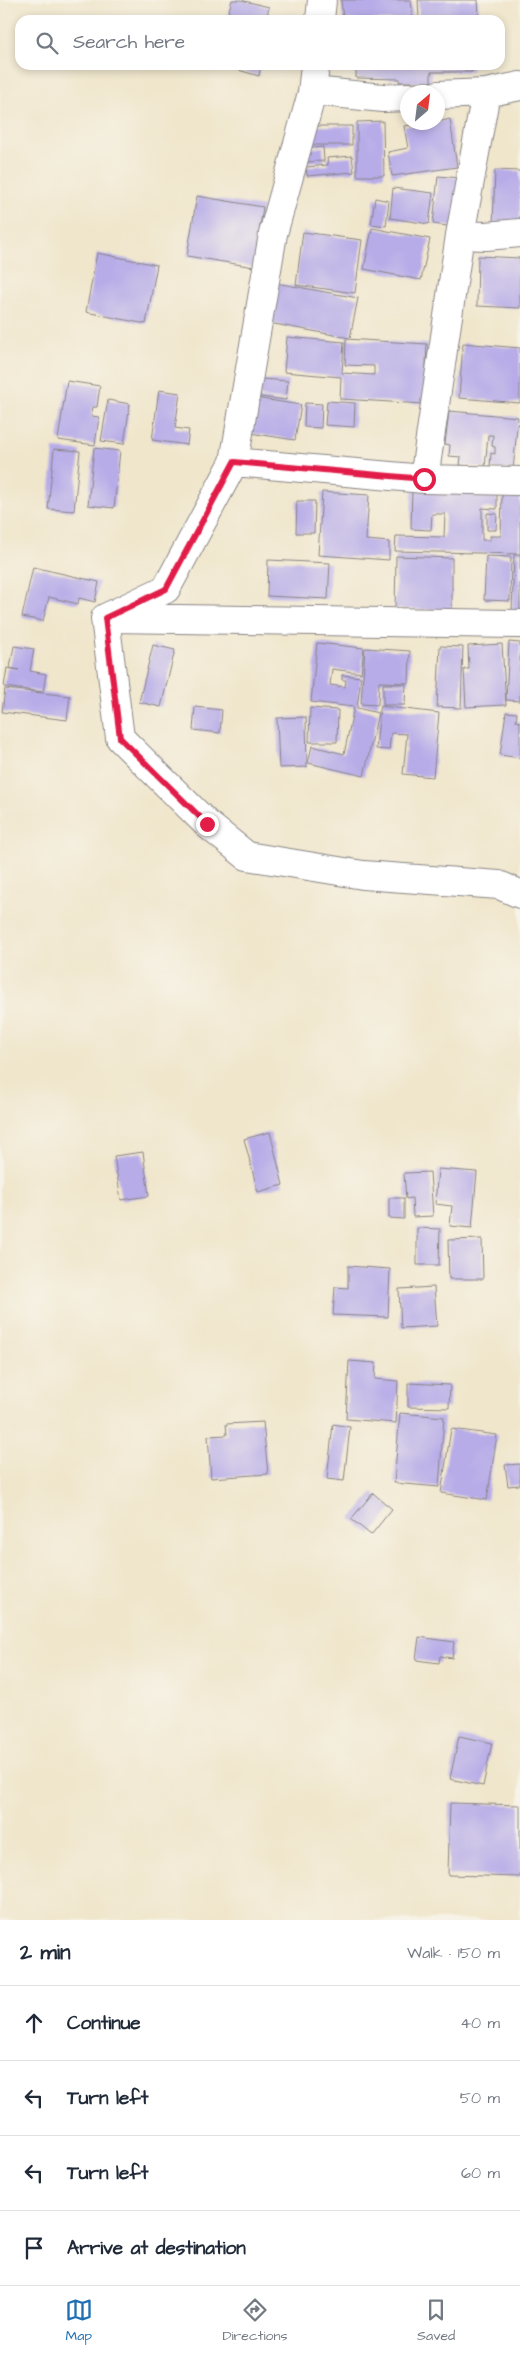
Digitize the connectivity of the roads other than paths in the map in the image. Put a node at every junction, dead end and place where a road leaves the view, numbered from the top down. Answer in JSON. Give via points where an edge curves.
{"nodes":[{"id":1,"x":322,"y":0,"type":"edge"},
{"id":2,"x":320,"y":15,"type":"edge"},
{"id":3,"x":314,"y":78,"type":"edge"},
{"id":4,"x":520,"y":86,"type":"edge"},
{"id":5,"x":486,"y":92,"type":"junction"},
{"id":6,"x":445,"y":95,"type":"edge"},
{"id":7,"x":400,"y":97,"type":"edge"},
{"id":8,"x":520,"y":232,"type":"edge"},
{"id":9,"x":460,"y":235,"type":"junction"},
{"id":10,"x":234,"y":462,"type":"junction"},
{"id":11,"x":424,"y":479,"type":"junction"},
{"id":12,"x":520,"y":480,"type":"edge"},
{"id":13,"x":105,"y":618,"type":"junction"},
{"id":14,"x":520,"y":624,"type":"edge"},
{"id":15,"x":520,"y":894,"type":"edge"}],
"edges":[{"from":1,"to":2,"type":"street"},
{"from":3,"to":7,"type":"street","via":[[383,98]]},
{"from":3,"to":10,"type":"street","via":[[273,234]]},
{"from":4,"to":5,"type":"street"},
{"from":5,"to":6,"type":"street"},
{"from":5,"to":9,"type":"street"},
{"from":8,"to":9,"type":"street"},
{"from":9,"to":11,"type":"street"},
{"from":10,"to":11,"type":"street"},
{"from":10,"to":13,"type":"street","via":[[166,589]]},
{"from":11,"to":12,"type":"street"},
{"from":13,"to":14,"type":"street"},
{"from":13,"to":15,"type":"street","via":[[120,738],[207,824],[247,856],[364,876],[499,885]]}]}
